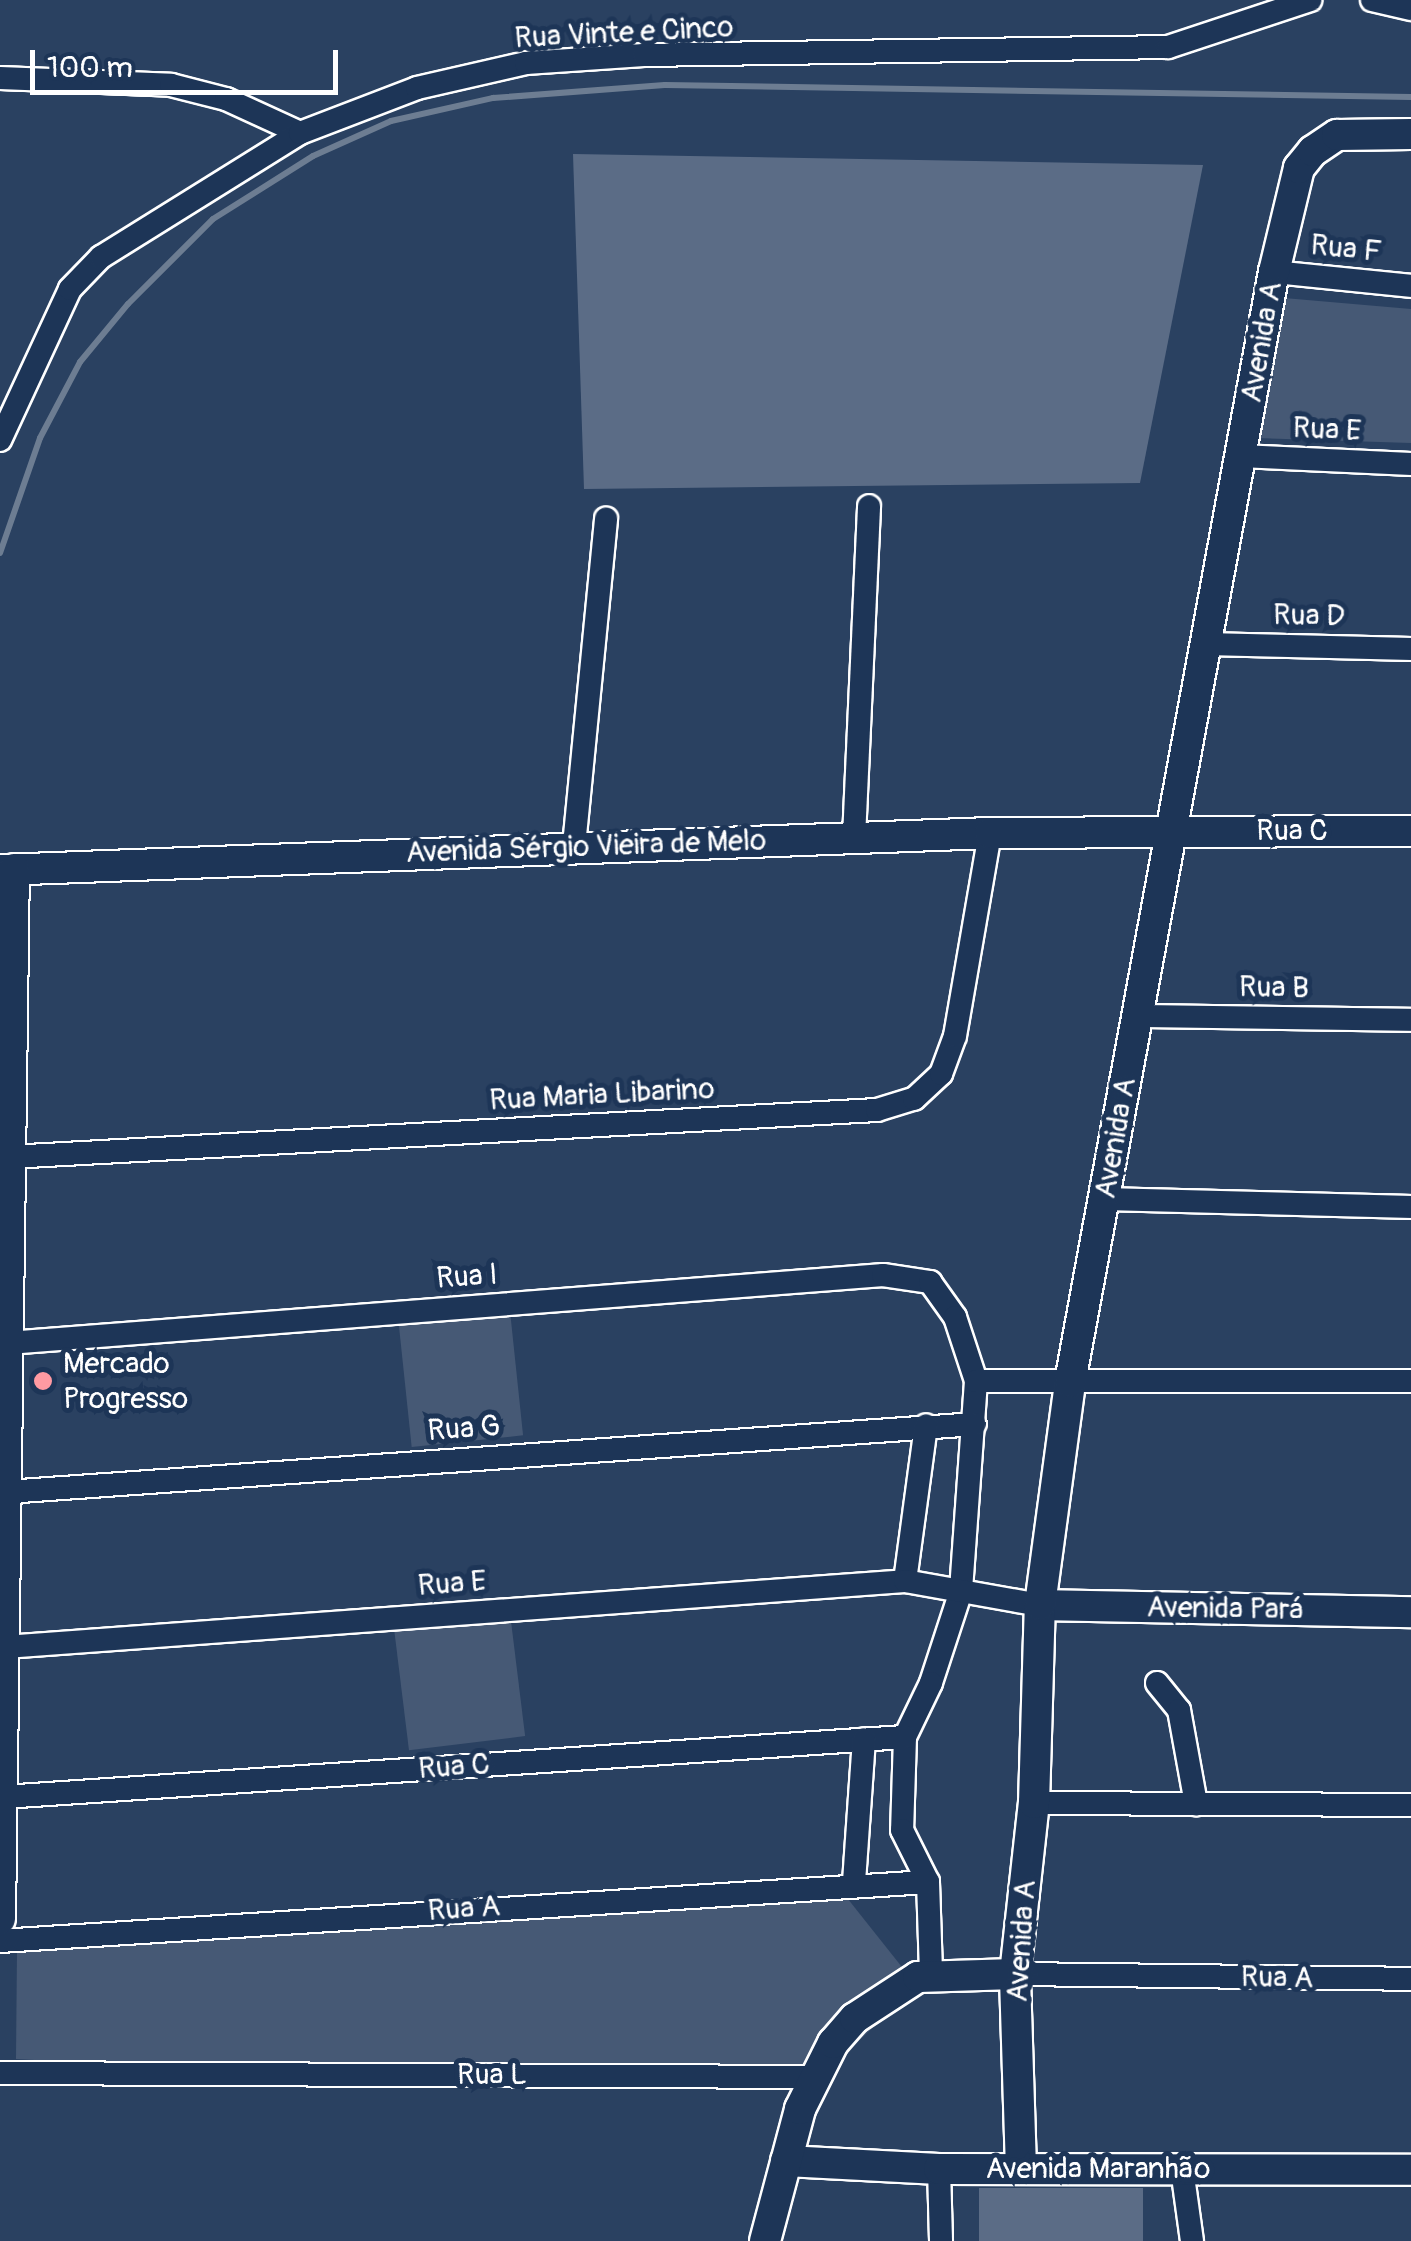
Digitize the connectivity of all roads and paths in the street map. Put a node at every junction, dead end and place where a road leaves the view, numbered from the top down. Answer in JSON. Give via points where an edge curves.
{"nodes":[{"id":1,"x":1310,"y":0,"type":"edge"},
{"id":2,"x":1372,"y":0,"type":"edge"},
{"id":3,"x":1411,"y":9,"type":"edge"},
{"id":4,"x":0,"y":78,"type":"edge"},
{"id":5,"x":300,"y":132,"type":"junction"},
{"id":6,"x":1411,"y":134,"type":"edge"},
{"id":7,"x":1274,"y":272,"type":"junction"},
{"id":8,"x":1411,"y":286,"type":"edge"},
{"id":9,"x":0,"y":440,"type":"edge"},
{"id":10,"x":1241,"y":456,"type":"junction"},
{"id":11,"x":1411,"y":464,"type":"edge"},
{"id":12,"x":869,"y":506,"type":"dead end"},
{"id":13,"x":606,"y":519,"type":"dead end"},
{"id":14,"x":1206,"y":644,"type":"junction"},
{"id":15,"x":1411,"y":648,"type":"edge"},
{"id":16,"x":1172,"y":830,"type":"junction"},
{"id":17,"x":1411,"y":831,"type":"edge"},
{"id":18,"x":990,"y":833,"type":"junction"},
{"id":19,"x":854,"y":838,"type":"junction"},
{"id":20,"x":574,"y":846,"type":"junction"},
{"id":21,"x":7,"y":870,"type":"edge"},
{"id":22,"x":1137,"y":1016,"type":"junction"},
{"id":23,"x":1411,"y":1020,"type":"edge"},
{"id":24,"x":9,"y":1157,"type":"junction"},
{"id":25,"x":1106,"y":1199,"type":"junction"},
{"id":26,"x":1411,"y":1206,"type":"edge"},
{"id":27,"x":8,"y":1343,"type":"junction"},
{"id":28,"x":976,"y":1380,"type":"junction"},
{"id":29,"x":1411,"y":1381,"type":"edge"},
{"id":30,"x":1070,"y":1382,"type":"junction"},
{"id":31,"x":975,"y":1424,"type":"junction"},
{"id":32,"x":926,"y":1426,"type":"junction"},
{"id":33,"x":6,"y":1492,"type":"junction"},
{"id":34,"x":905,"y":1582,"type":"junction"},
{"id":35,"x":960,"y":1592,"type":"junction"},
{"id":36,"x":1040,"y":1605,"type":"junction"},
{"id":37,"x":1411,"y":1612,"type":"edge"},
{"id":38,"x":4,"y":1647,"type":"junction"},
{"id":39,"x":2,"y":1682,"type":"edge"},
{"id":40,"x":1156,"y":1683,"type":"dead end"},
{"id":41,"x":905,"y":1737,"type":"junction"},
{"id":42,"x":864,"y":1739,"type":"junction"},
{"id":43,"x":2,"y":1750,"type":"edge"},
{"id":44,"x":3,"y":1797,"type":"junction"},
{"id":45,"x":1034,"y":1803,"type":"junction"},
{"id":46,"x":1196,"y":1804,"type":"junction"},
{"id":47,"x":1411,"y":1805,"type":"edge"},
{"id":48,"x":854,"y":1882,"type":"junction"},
{"id":49,"x":928,"y":1882,"type":"junction"},
{"id":50,"x":0,"y":1919,"type":"edge"},
{"id":51,"x":0,"y":1941,"type":"edge"},
{"id":52,"x":1015,"y":1974,"type":"junction"},
{"id":53,"x":918,"y":1978,"type":"junction"},
{"id":54,"x":1411,"y":1979,"type":"edge"},
{"id":55,"x":0,"y":2073,"type":"edge"},
{"id":56,"x":813,"y":2077,"type":"junction"},
{"id":57,"x":786,"y":2161,"type":"junction"},
{"id":58,"x":1021,"y":2169,"type":"junction"},
{"id":59,"x":1182,"y":2169,"type":"junction"},
{"id":60,"x":939,"y":2170,"type":"junction"},
{"id":61,"x":1411,"y":2170,"type":"edge"},
{"id":62,"x":765,"y":2241,"type":"edge"},
{"id":63,"x":940,"y":2241,"type":"edge"},
{"id":64,"x":1192,"y":2241,"type":"edge"}],
"edges":[{"from":1,"to":5,"type":"street","name":"Rua Vinte e Cinco","via":[[1224,31],[1141,50],[644,55],[526,63],[417,88]]},
{"from":2,"to":3,"type":"street"},
{"from":4,"to":5,"type":"street","via":[[170,85],[226,98]]},
{"from":5,"to":9,"type":"street","name":"Rua Vinte e Cinco","via":[[185,200],[70,289]]},
{"from":6,"to":7,"type":"street","name":"Avenida A","via":[[1338,134],[1300,168]]},
{"from":7,"to":8,"type":"street","name":"Rua F"},
{"from":7,"to":10,"type":"street","name":"Avenida A"},
{"from":10,"to":11,"type":"street","name":"Rua E"},
{"from":10,"to":14,"type":"street","name":"Avenida A"},
{"from":12,"to":19,"type":"street"},
{"from":13,"to":20,"type":"street"},
{"from":14,"to":15,"type":"street","name":"Rua D"},
{"from":14,"to":16,"type":"street","name":"Avenida A"},
{"from":16,"to":17,"type":"street","name":"Rua C"},
{"from":16,"to":18,"type":"street","name":"Avenida Sérgio Vieira de Melo"},
{"from":16,"to":22,"type":"street","name":"Avenida A"},
{"from":18,"to":19,"type":"street","name":"Avenida Sérgio Vieira de Melo"},
{"from":18,"to":24,"type":"street","name":"Rua Maria Libarino","via":[[955,1036],[941,1074],[914,1098],[877,1110]]},
{"from":19,"to":20,"type":"street","name":"Avenida Sérgio Vieira de Melo"},
{"from":20,"to":21,"type":"street","name":"Avenida Sérgio Vieira de Melo"},
{"from":21,"to":24,"type":"street"},
{"from":22,"to":23,"type":"street","name":"Rua B"},
{"from":22,"to":25,"type":"street","name":"Avenida A"},
{"from":24,"to":27,"type":"street"},
{"from":25,"to":26,"type":"street"},
{"from":25,"to":30,"type":"street","name":"Avenida A"},
{"from":27,"to":28,"type":"street","name":"Rua I","via":[[883,1275],[930,1282],[956,1317]]},
{"from":27,"to":33,"type":"street"},
{"from":28,"to":30,"type":"street"},
{"from":28,"to":31,"type":"street"},
{"from":29,"to":30,"type":"street"},
{"from":30,"to":36,"type":"street","name":"Avenida A"},
{"from":31,"to":32,"type":"street","name":"Rua G"},
{"from":31,"to":35,"type":"street"},
{"from":32,"to":33,"type":"street","name":"Rua G"},
{"from":32,"to":34,"type":"street"},
{"from":33,"to":38,"type":"street"},
{"from":34,"to":35,"type":"street","name":"Rua E"},
{"from":34,"to":38,"type":"street","name":"Rua E"},
{"from":35,"to":36,"type":"street","name":"Rua E"},
{"from":35,"to":41,"type":"street","via":[[931,1683]]},
{"from":36,"to":37,"type":"street","name":"Avenida Pará"},
{"from":36,"to":45,"type":"street","name":"Avenida A"},
{"from":38,"to":39,"type":"street"},
{"from":39,"to":43,"type":"street"},
{"from":40,"to":46,"type":"street","via":[[1179,1710]]},
{"from":41,"to":42,"type":"street","name":"Rua C"},
{"from":41,"to":49,"type":"street","via":[[902,1830]]},
{"from":42,"to":44,"type":"street","name":"Rua C"},
{"from":42,"to":48,"type":"street"},
{"from":43,"to":44,"type":"street"},
{"from":44,"to":50,"type":"street"},
{"from":45,"to":46,"type":"street"},
{"from":45,"to":52,"type":"street","name":"Avenida A"},
{"from":46,"to":47,"type":"street"},
{"from":48,"to":49,"type":"street","name":"Rua A"},
{"from":48,"to":51,"type":"street","name":"Rua A"},
{"from":49,"to":53,"type":"street"},
{"from":52,"to":53,"type":"street","name":"Rua A"},
{"from":52,"to":54,"type":"street","name":"Rua A"},
{"from":52,"to":58,"type":"street","name":"Avenida A"},
{"from":53,"to":56,"type":"street","via":[[855,2018]]},
{"from":55,"to":56,"type":"street","name":"Rua L"},
{"from":56,"to":57,"type":"street"},
{"from":57,"to":60,"type":"street","name":"Avenida Maranhão"},
{"from":57,"to":62,"type":"street"},
{"from":58,"to":59,"type":"street","name":"Avenida Maranhão"},
{"from":58,"to":60,"type":"street","name":"Avenida Maranhão"},
{"from":59,"to":61,"type":"street","name":"Avenida Maranhão"},
{"from":59,"to":64,"type":"street"},
{"from":60,"to":63,"type":"street"}]}
